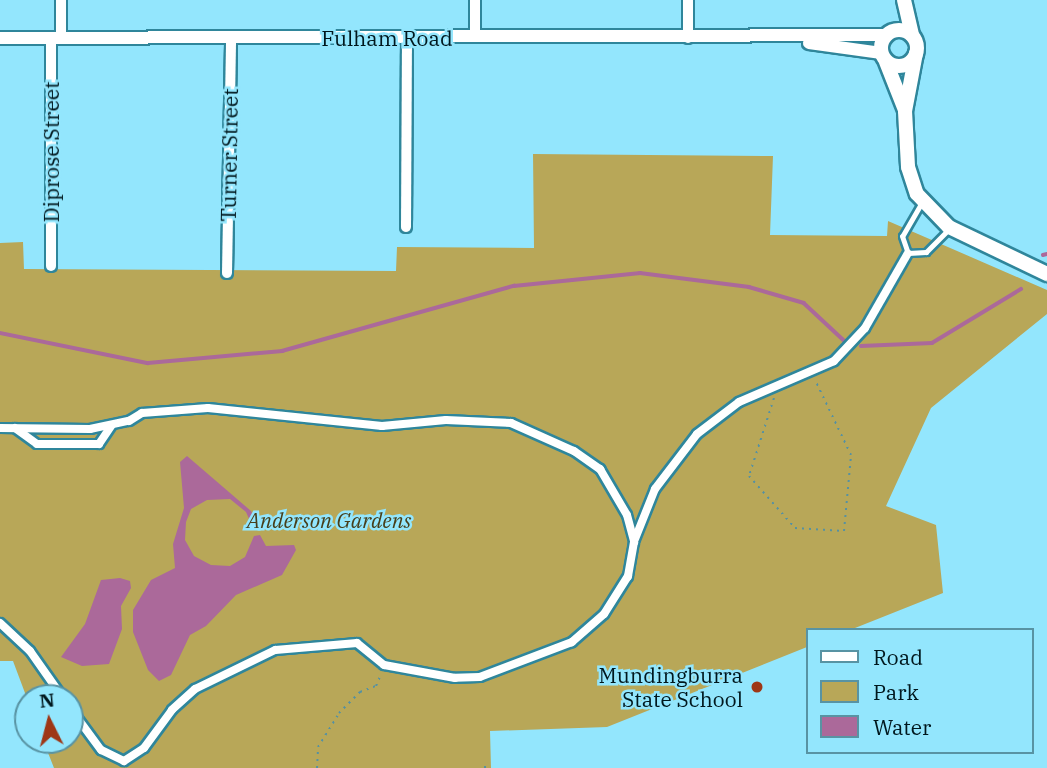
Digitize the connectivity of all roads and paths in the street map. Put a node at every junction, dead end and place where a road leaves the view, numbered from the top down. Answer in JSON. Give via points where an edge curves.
{"nodes":[{"id":1,"x":61,"y":0,"type":"edge"},
{"id":2,"x":475,"y":0,"type":"edge"},
{"id":3,"x":688,"y":0,"type":"edge"},
{"id":4,"x":903,"y":0,"type":"edge"},
{"id":5,"x":889,"y":33,"type":"junction"},
{"id":6,"x":912,"y":35,"type":"junction"},
{"id":7,"x":475,"y":37,"type":"junction"},
{"id":8,"x":0,"y":38,"type":"edge"},
{"id":9,"x":56,"y":38,"type":"junction"},
{"id":10,"x":231,"y":38,"type":"junction"},
{"id":11,"x":407,"y":38,"type":"junction"},
{"id":12,"x":688,"y":38,"type":"junction"},
{"id":13,"x":774,"y":38,"type":"junction"},
{"id":14,"x":916,"y":53,"type":"junction"},
{"id":15,"x":884,"y":57,"type":"junction"},
{"id":16,"x":905,"y":111,"type":"junction"},
{"id":17,"x":922,"y":202,"type":"junction"},
{"id":18,"x":407,"y":227,"type":"dead end"},
{"id":19,"x":950,"y":227,"type":"junction"},
{"id":20,"x":908,"y":253,"type":"junction"},
{"id":21,"x":51,"y":265,"type":"dead end"},
{"id":22,"x":227,"y":273,"type":"dead end"},
{"id":23,"x":1047,"y":274,"type":"edge"},
{"id":24,"x":811,"y":373,"type":"junction"},
{"id":25,"x":777,"y":387,"type":"junction"},
{"id":26,"x":111,"y":426,"type":"junction"},
{"id":27,"x":0,"y":428,"type":"edge"},
{"id":28,"x":15,"y":428,"type":"junction"},
{"id":29,"x":634,"y":542,"type":"junction"},
{"id":30,"x":0,"y":623,"type":"edge"},
{"id":31,"x":384,"y":665,"type":"junction"},
{"id":32,"x":53,"y":684,"type":"edge"},
{"id":33,"x":84,"y":727,"type":"edge"},
{"id":34,"x":317,"y":768,"type":"edge"}],
"edges":[{"from":1,"to":9,"type":"street","name":"Diprose Street"},
{"from":2,"to":7,"type":"street"},
{"from":3,"to":12,"type":"street"},
{"from":4,"to":5,"type":"main road"},
{"from":4,"to":6,"type":"main road"},
{"from":5,"to":6,"type":"main road"},
{"from":5,"to":13,"type":"street","name":"Fulham Road"},
{"from":5,"to":15,"type":"main road"},
{"from":6,"to":14,"type":"main road"},
{"from":7,"to":11,"type":"street","name":"Fulham Road"},
{"from":7,"to":12,"type":"street","name":"Fulham Road"},
{"from":8,"to":9,"type":"street","name":"Fulham Road"},
{"from":9,"to":10,"type":"street","name":"Fulham Road"},
{"from":9,"to":21,"type":"street","name":"Diprose Street"},
{"from":10,"to":11,"type":"street","name":"Fulham Road"},
{"from":10,"to":22,"type":"street","name":"Turner Street"},
{"from":11,"to":18,"type":"street"},
{"from":12,"to":13,"type":"street","name":"Fulham Road"},
{"from":13,"to":15,"type":"street","name":"Fulham Road"},
{"from":14,"to":15,"type":"main road","via":[[904,65]]},
{"from":14,"to":16,"type":"main road"},
{"from":15,"to":16,"type":"main road"},
{"from":16,"to":17,"type":"main road","via":[[908,167]]},
{"from":17,"to":19,"type":"main road"},
{"from":17,"to":20,"type":"lane","via":[[902,236]]},
{"from":19,"to":20,"type":"lane","via":[[936,246],[918,255]]},
{"from":19,"to":23,"type":"main road"},
{"from":20,"to":24,"type":"street","via":[[853,342]]},
{"from":24,"to":25,"type":"street"},
{"from":24,"to":25,"type":"path","via":[[851,455],[844,531],[795,528],[749,477]]},
{"from":25,"to":29,"type":"street","via":[[739,402],[696,435],[654,489]]},
{"from":26,"to":28,"type":"street"},
{"from":26,"to":28,"type":"street","via":[[99,444],[37,444]]},
{"from":26,"to":29,"type":"street","via":[[142,413],[208,408],[382,426],[446,420],[511,423],[574,451],[600,469],[627,515]]},
{"from":27,"to":28,"type":"street"},
{"from":29,"to":31,"type":"street","via":[[628,576],[604,614],[572,642],[480,677],[455,678]]},
{"from":30,"to":32,"type":"street","via":[[30,651]]},
{"from":31,"to":33,"type":"street","via":[[357,643],[275,650],[195,689],[172,710],[144,748],[124,761],[101,750]]},
{"from":31,"to":34,"type":"path","via":[[376,686],[360,692],[329,727],[318,747]]}]}
